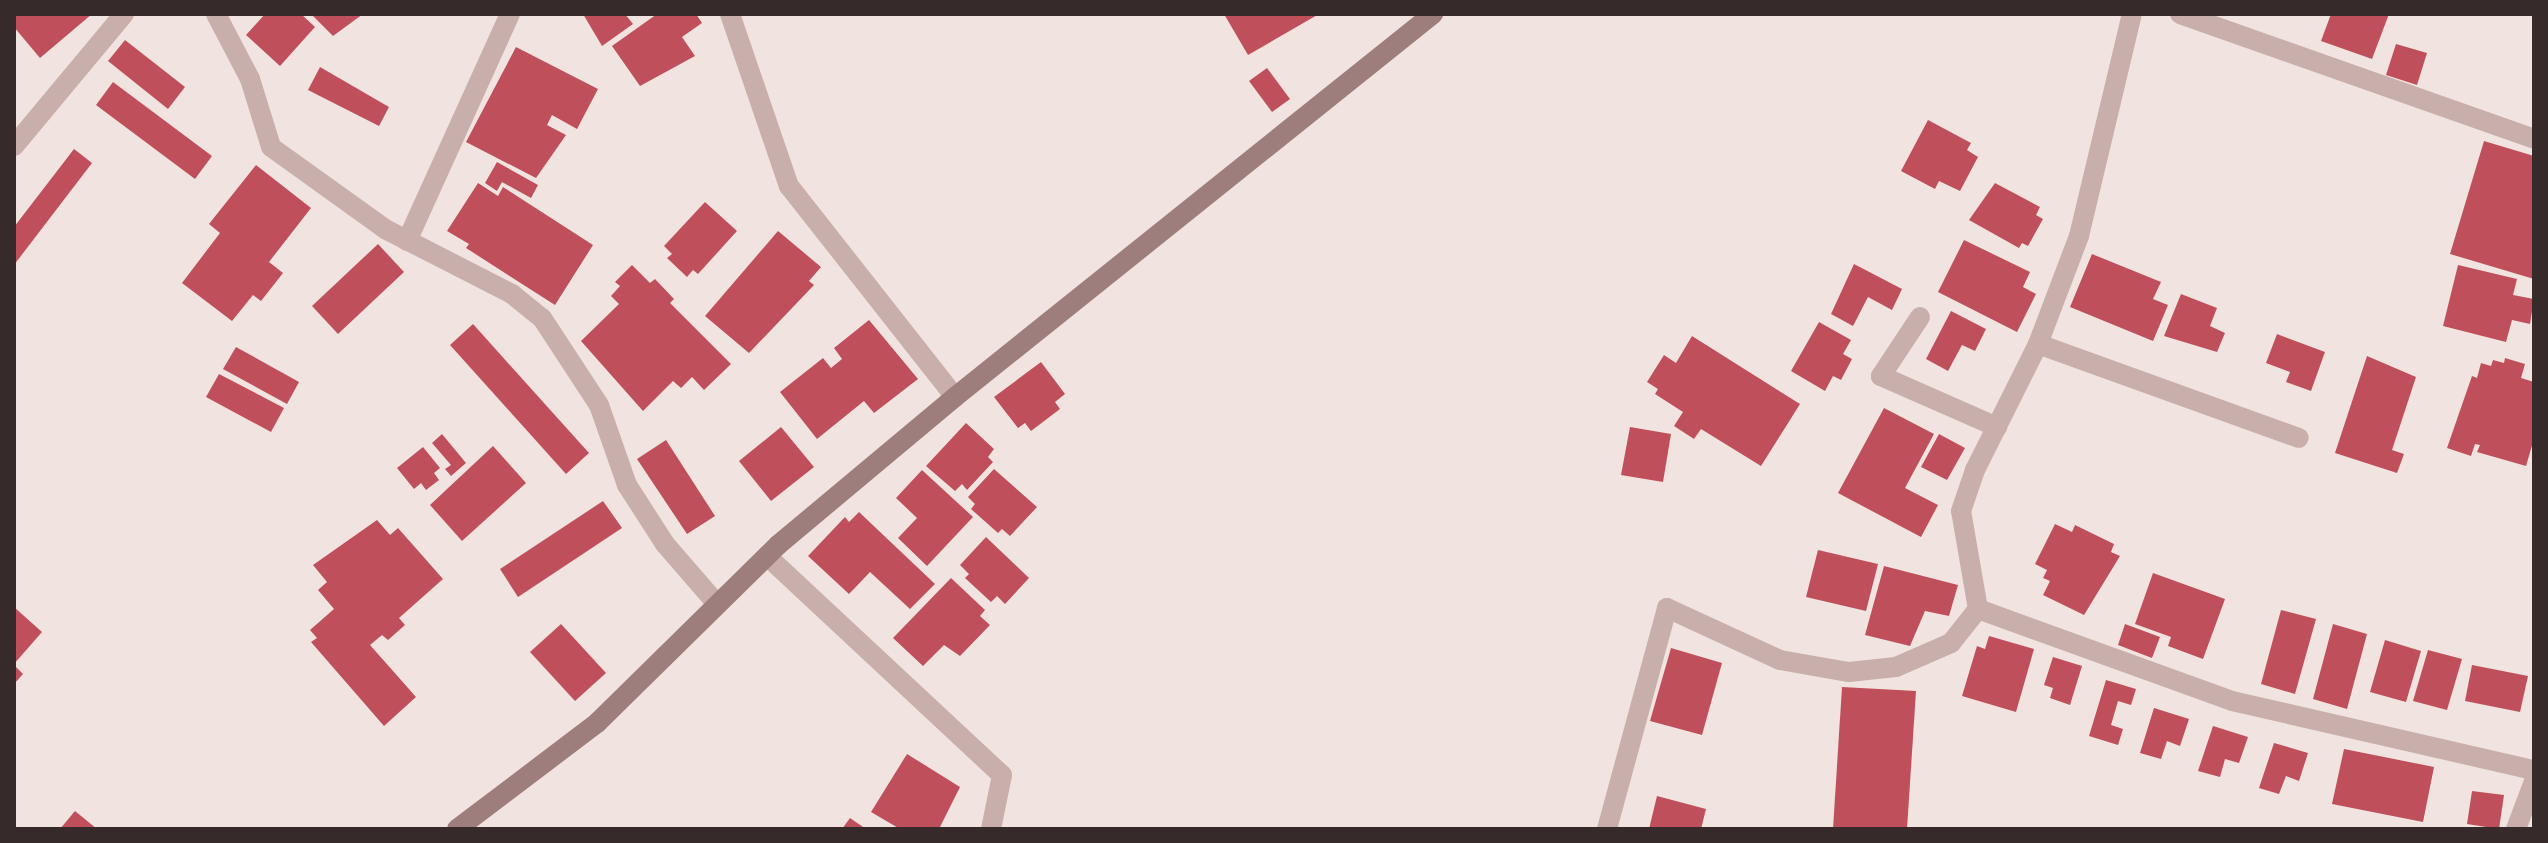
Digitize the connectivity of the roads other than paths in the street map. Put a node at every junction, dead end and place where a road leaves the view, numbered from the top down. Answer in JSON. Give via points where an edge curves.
{"nodes":[{"id":1,"x":124,"y":14,"type":"edge"},
{"id":2,"x":510,"y":14,"type":"edge"},
{"id":3,"x":730,"y":14,"type":"edge"},
{"id":4,"x":1433,"y":14,"type":"edge"},
{"id":5,"x":2132,"y":14,"type":"edge"},
{"id":6,"x":2180,"y":14,"type":"edge"},
{"id":7,"x":218,"y":15,"type":"edge"},
{"id":8,"x":2534,"y":139,"type":"edge"},
{"id":9,"x":14,"y":146,"type":"edge"},
{"id":10,"x":407,"y":241,"type":"junction"},
{"id":11,"x":1920,"y":317,"type":"dead end"},
{"id":12,"x":2038,"y":344,"type":"junction"},
{"id":13,"x":955,"y":397,"type":"junction"},
{"id":14,"x":1997,"y":427,"type":"junction"},
{"id":15,"x":2299,"y":438,"type":"dead end"},
{"id":16,"x":767,"y":556,"type":"junction"},
{"id":17,"x":717,"y":604,"type":"junction"},
{"id":18,"x":1978,"y":609,"type":"junction"},
{"id":19,"x":2534,"y":770,"type":"edge"},
{"id":20,"x":2534,"y":781,"type":"edge"},
{"id":21,"x":457,"y":829,"type":"edge"},
{"id":22,"x":991,"y":829,"type":"edge"},
{"id":23,"x":1607,"y":829,"type":"edge"},
{"id":24,"x":2516,"y":829,"type":"edge"}],
"edges":[{"from":1,"to":9,"type":"street"},
{"from":2,"to":10,"type":"street"},
{"from":3,"to":13,"type":"street","via":[[789,186]]},
{"from":4,"to":13,"type":"street"},
{"from":5,"to":12,"type":"street","via":[[2079,236]]},
{"from":6,"to":8,"type":"street"},
{"from":7,"to":10,"type":"street","via":[[250,79],[271,147]]},
{"from":10,"to":17,"type":"street","via":[[512,294],[542,318],[599,405],[627,485],[665,544]]},
{"from":11,"to":14,"type":"street","via":[[1881,376]]},
{"from":12,"to":14,"type":"street"},
{"from":12,"to":15,"type":"street"},
{"from":13,"to":16,"type":"street"},
{"from":14,"to":18,"type":"street","via":[[1961,511]]},
{"from":16,"to":17,"type":"street"},
{"from":16,"to":22,"type":"street","via":[[1002,775]]},
{"from":17,"to":21,"type":"street","via":[[597,723]]},
{"from":18,"to":19,"type":"street","via":[[2232,701]]},
{"from":18,"to":23,"type":"street","via":[[1951,643],[1896,667],[1849,672],[1780,660],[1667,608]]},
{"from":20,"to":24,"type":"street"}]}
